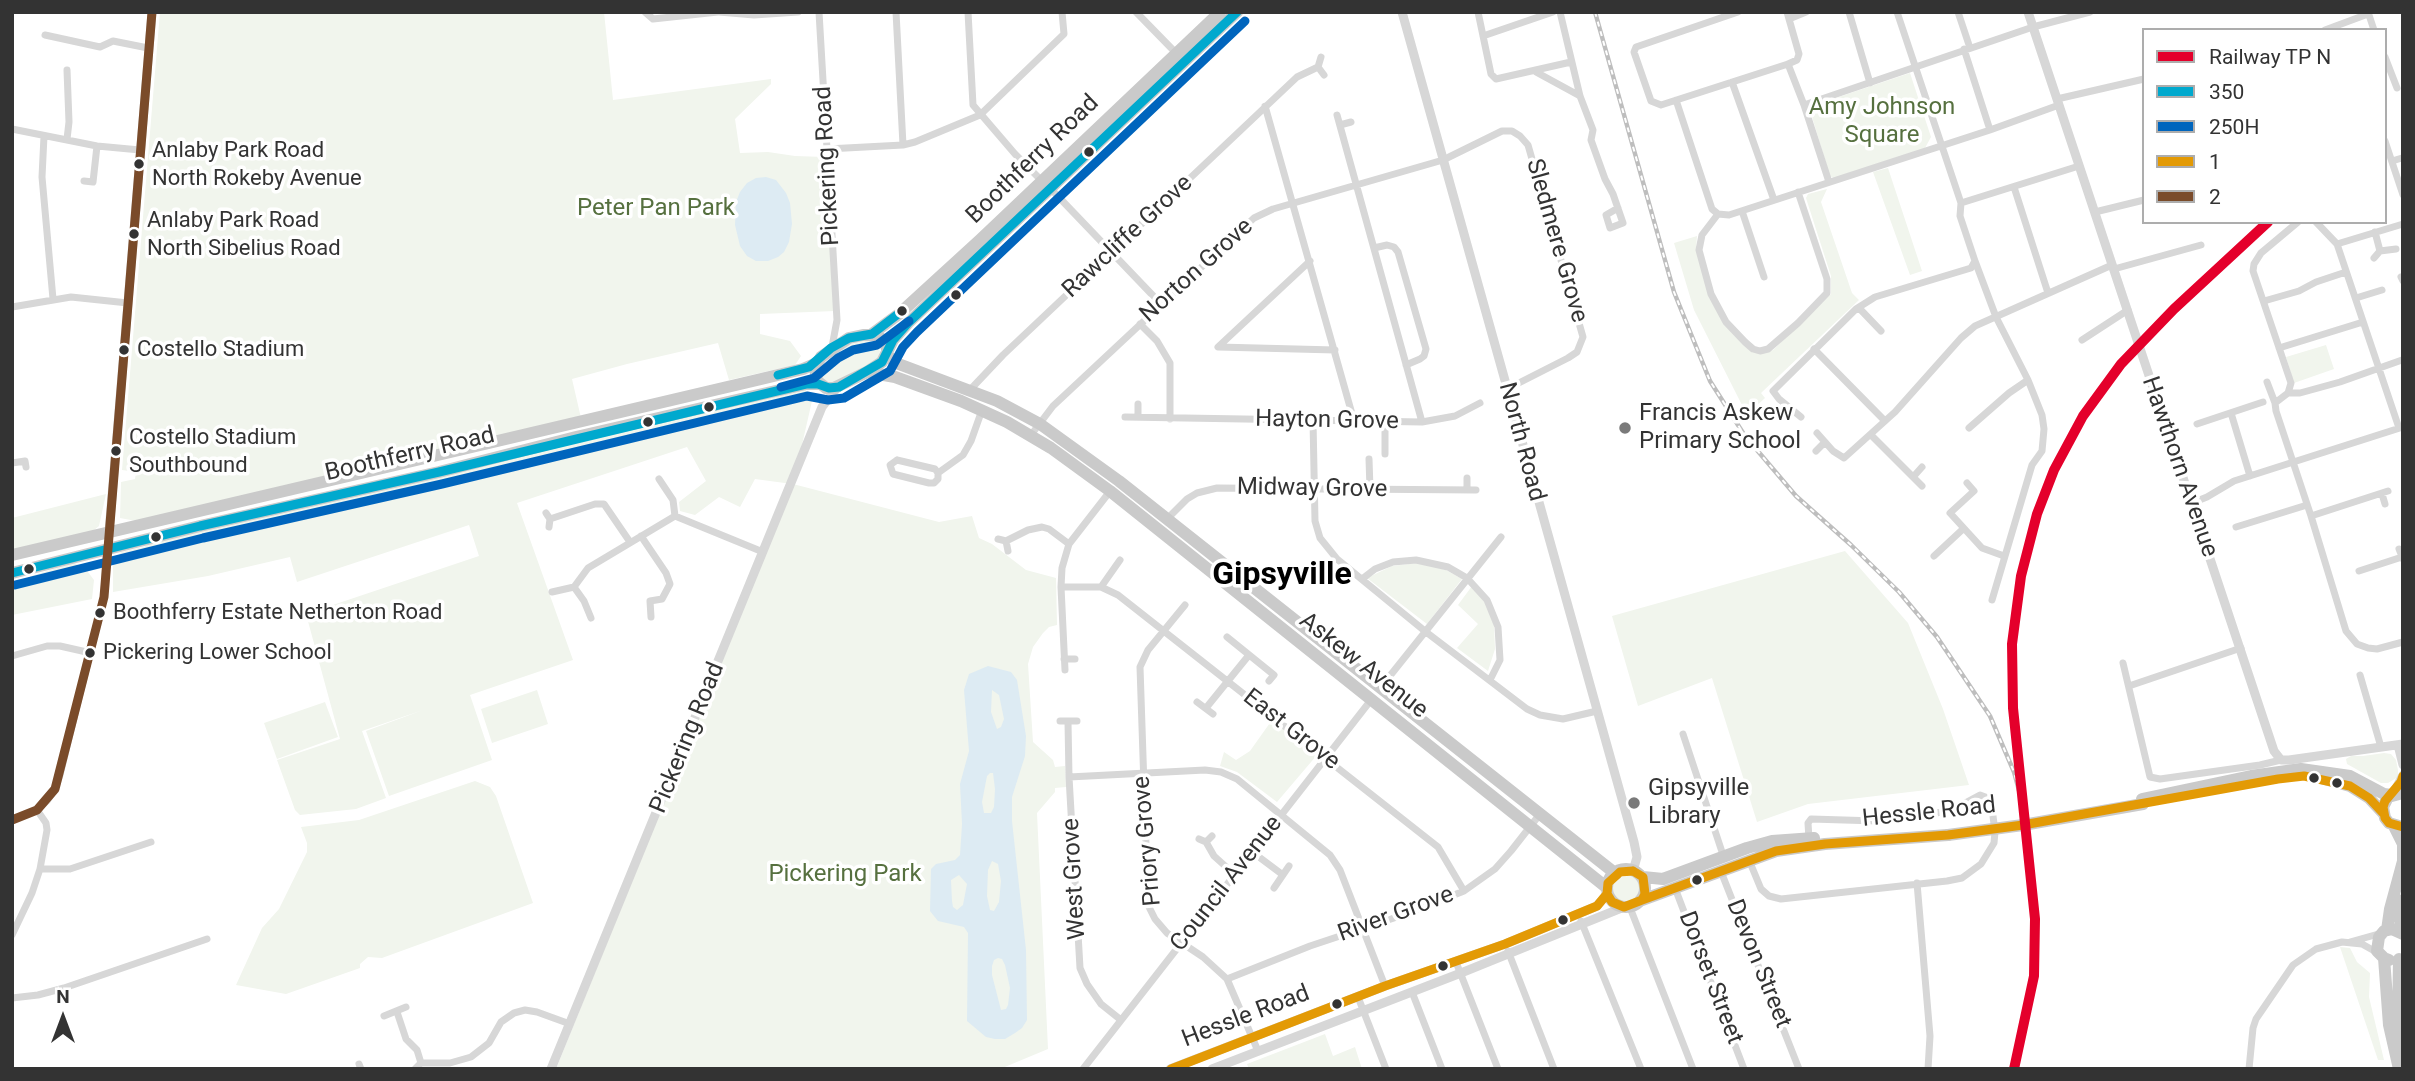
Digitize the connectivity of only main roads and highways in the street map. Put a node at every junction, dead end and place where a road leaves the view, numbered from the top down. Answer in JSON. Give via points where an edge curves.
{"nodes":[{"id":1,"x":1220,"y":12,"type":"edge"},
{"id":2,"x":1237,"y":12,"type":"edge"},
{"id":3,"x":1046,"y":184,"type":"junction"},
{"id":4,"x":872,"y":334,"type":"junction"},
{"id":5,"x":887,"y":353,"type":"junction"},
{"id":6,"x":817,"y":363,"type":"junction"},
{"id":7,"x":867,"y":372,"type":"junction"},
{"id":8,"x":820,"y":385,"type":"junction"},
{"id":9,"x":12,"y":555,"type":"edge"},
{"id":10,"x":1216,"y":567,"type":"junction"},
{"id":11,"x":12,"y":573,"type":"edge"},
{"id":12,"x":2396,"y":794,"type":"edge"},
{"id":13,"x":2143,"y":802,"type":"junction"},
{"id":14,"x":2383,"y":813,"type":"junction"},
{"id":15,"x":2398,"y":827,"type":"edge"},
{"id":16,"x":1809,"y":843,"type":"junction"},
{"id":17,"x":1722,"y":864,"type":"junction"},
{"id":18,"x":1616,"y":874,"type":"junction"},
{"id":19,"x":1638,"y":874,"type":"junction"},
{"id":20,"x":1607,"y":890,"type":"junction"},
{"id":21,"x":1642,"y":900,"type":"junction"},
{"id":22,"x":2403,"y":900,"type":"edge"},
{"id":23,"x":2385,"y":932,"type":"junction"},
{"id":24,"x":2402,"y":933,"type":"edge"},
{"id":25,"x":2382,"y":957,"type":"junction"},
{"id":26,"x":2401,"y":958,"type":"edge"},
{"id":27,"x":2403,"y":1050,"type":"edge"},
{"id":28,"x":2399,"y":1069,"type":"edge"}],
"edges":[{"from":1,"to":3,"type":"main road","name":"Boothferry Road"},
{"from":2,"to":3,"type":"main road","name":"Boothferry Road"},
{"from":3,"to":4,"type":"main road","name":"Boothferry Road"},
{"from":3,"to":5,"type":"main road","name":"Boothferry Road","via":[[908,323]]},
{"from":4,"to":5,"type":"main road","name":"Askew Avenue","via":[[881,338]]},
{"from":4,"to":6,"type":"main road","via":[[849,338]]},
{"from":5,"to":7,"type":"main road","name":"Boothferry Road"},
{"from":5,"to":10,"type":"main road","name":"Askew Avenue","via":[[896,363],[971,389],[1041,424],[1167,519]]},
{"from":6,"to":8,"type":"main road","via":[[814,374]]},
{"from":6,"to":9,"type":"main road","name":"Boothferry Road"},
{"from":7,"to":8,"type":"main road","name":"Boothferry Road","via":[[838,387]]},
{"from":7,"to":10,"type":"main road","name":"Askew Avenue","via":[[961,401],[1031,435]]},
{"from":8,"to":11,"type":"main road","name":"Boothferry Road","via":[[806,384],[589,434]]},
{"from":10,"to":18,"type":"main road","name":"Askew Avenue","via":[[1381,687]]},
{"from":10,"to":20,"type":"main road","name":"Askew Avenue","via":[[1371,700]]},
{"from":12,"to":13,"type":"main road","name":"Hessle Road","via":[[2384,794],[2350,776],[2301,769]]},
{"from":12,"to":14,"type":"main road","via":[[2385,802]]},
{"from":13,"to":14,"type":"main road","name":"Hessle Road","via":[[2304,776],[2350,786]]},
{"from":13,"to":16,"type":"main road","name":"Hessle Road","bridge":true,"via":[[2023,825]]},
{"from":14,"to":15,"type":"main road","name":"Hessle Road"},
{"from":15,"to":23,"type":"main road","via":[[2403,862]]},
{"from":16,"to":17,"type":"main road","name":"Hessle Road"},
{"from":16,"to":17,"type":"main road","name":"Hessle Road","via":[[1772,841]]},
{"from":17,"to":19,"type":"main road","name":"Hessle Road","via":[[1662,879]]},
{"from":17,"to":21,"type":"main road","name":"Hessle Road"},
{"from":18,"to":19,"type":"main road"},
{"from":18,"to":20,"type":"main road"},
{"from":19,"to":21,"type":"main road","via":[[1646,889]]},
{"from":20,"to":21,"type":"main road","via":[[1612,902],[1626,906]]},
{"from":22,"to":24,"type":"main road","via":[[2399,914]]},
{"from":23,"to":24,"type":"main road"},
{"from":23,"to":25,"type":"main road","via":[[2376,946]]},
{"from":25,"to":26,"type":"main road"},
{"from":25,"to":28,"type":"main road"},
{"from":26,"to":27,"type":"main road","via":[[2398,1022]]}]}
